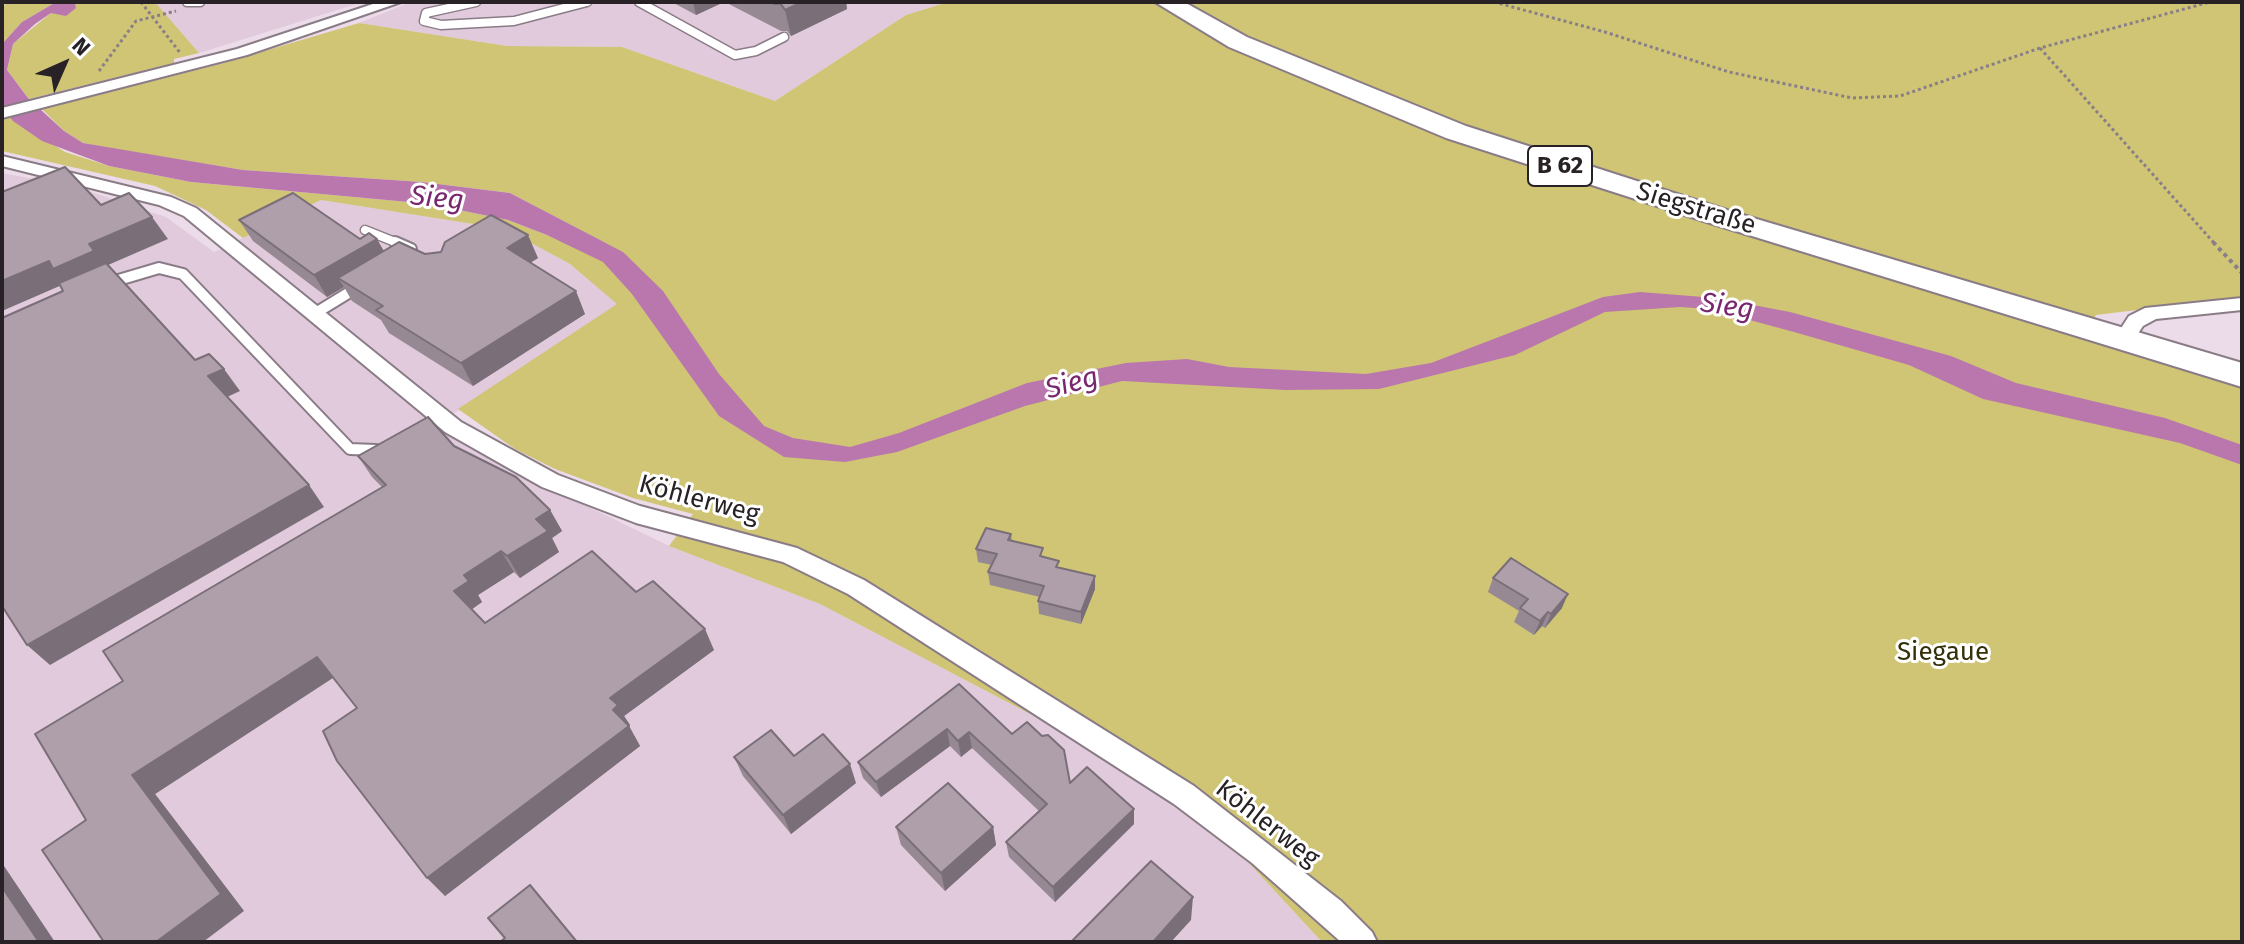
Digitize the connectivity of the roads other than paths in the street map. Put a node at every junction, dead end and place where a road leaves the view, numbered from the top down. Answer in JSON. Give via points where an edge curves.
{"nodes":[{"id":1,"x":187,"y":2,"type":"edge"},
{"id":2,"x":200,"y":2,"type":"edge"},
{"id":3,"x":394,"y":2,"type":"edge"},
{"id":4,"x":476,"y":2,"type":"edge"},
{"id":5,"x":587,"y":2,"type":"edge"},
{"id":6,"x":639,"y":2,"type":"edge"},
{"id":7,"x":1167,"y":2,"type":"edge"},
{"id":8,"x":784,"y":37,"type":"dead end"},
{"id":9,"x":2,"y":113,"type":"edge"},
{"id":10,"x":2,"y":161,"type":"edge"},
{"id":11,"x":365,"y":230,"type":"dead end"},
{"id":12,"x":413,"y":250,"type":"junction"},
{"id":13,"x":425,"y":256,"type":"edge"},
{"id":14,"x":405,"y":260,"type":"edge"},
{"id":15,"x":366,"y":283,"type":"edge"},
{"id":16,"x":89,"y":291,"type":"edge"},
{"id":17,"x":2242,"y":304,"type":"edge"},
{"id":18,"x":314,"y":314,"type":"junction"},
{"id":19,"x":2124,"y":339,"type":"junction"},
{"id":20,"x":2242,"y":375,"type":"edge"},
{"id":21,"x":384,"y":447,"type":"edge"},
{"id":22,"x":1362,"y":942,"type":"edge"}],
"edges":[{"from":1,"to":2,"type":"lane"},
{"from":3,"to":9,"type":"street","via":[[300,35]]},
{"from":4,"to":5,"type":"lane","via":[[426,13],[424,21],[514,21]]},
{"from":6,"to":8,"type":"lane","via":[[735,55]]},
{"from":7,"to":19,"type":"main road","name":"Siegstraße","number":"B 62","via":[[1238,42],[1456,132]]},
{"from":10,"to":18,"type":"street","name":"Köhlerweg","via":[[165,201],[190,212]]},
{"from":11,"to":12,"type":"lane"},
{"from":12,"to":13,"type":"lane"},
{"from":12,"to":14,"type":"lane"},
{"from":15,"to":18,"type":"lane"},
{"from":16,"to":21,"type":"lane","via":[[142,270],[183,274],[350,449]]},
{"from":17,"to":19,"type":"street","via":[[2152,313],[2136,321]]},
{"from":18,"to":22,"type":"street","name":"Köhlerweg","via":[[430,418],[502,457],[587,497],[789,554],[856,587],[1184,795],[1262,854]]},
{"from":19,"to":20,"type":"main road","name":"Siegstraße","number":"B 62"}]}
